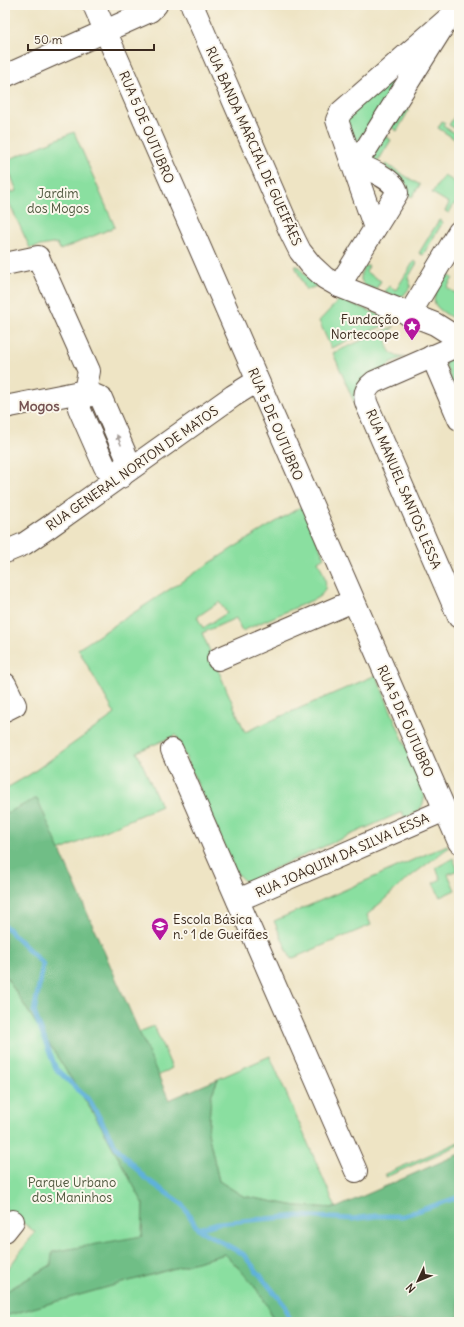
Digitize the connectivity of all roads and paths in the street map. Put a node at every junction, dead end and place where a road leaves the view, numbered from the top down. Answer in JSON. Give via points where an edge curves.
{"nodes":[{"id":1,"x":94,"y":5,"type":"edge"},
{"id":2,"x":192,"y":5,"type":"edge"},
{"id":3,"x":157,"y":7,"type":"edge"},
{"id":4,"x":453,"y":15,"type":"edge"},
{"id":5,"x":106,"y":31,"type":"junction"},
{"id":6,"x":5,"y":76,"type":"edge"},
{"id":7,"x":352,"y":162,"type":"junction"},
{"id":8,"x":375,"y":228,"type":"junction"},
{"id":9,"x":459,"y":232,"type":"edge"},
{"id":10,"x":5,"y":264,"type":"edge"},
{"id":11,"x":339,"y":286,"type":"junction"},
{"id":12,"x":409,"y":315,"type":"junction"},
{"id":13,"x":459,"y":339,"type":"edge"},
{"id":14,"x":459,"y":345,"type":"edge"},
{"id":15,"x":432,"y":356,"type":"junction"},
{"id":16,"x":257,"y":381,"type":"junction"},
{"id":17,"x":85,"y":391,"type":"junction"},
{"id":18,"x":5,"y":407,"type":"edge"},
{"id":19,"x":459,"y":419,"type":"edge"},
{"id":20,"x":121,"y":477,"type":"junction"},
{"id":21,"x":5,"y":552,"type":"edge"},
{"id":22,"x":354,"y":601,"type":"junction"},
{"id":23,"x":459,"y":617,"type":"edge"},
{"id":24,"x":218,"y":659,"type":"dead end"},
{"id":25,"x":5,"y":684,"type":"edge"},
{"id":26,"x":5,"y":710,"type":"edge"},
{"id":27,"x":172,"y":750,"type":"dead end"},
{"id":28,"x":445,"y":810,"type":"junction"},
{"id":29,"x":459,"y":842,"type":"edge"},
{"id":30,"x":238,"y":900,"type":"junction"},
{"id":31,"x":356,"y":1171,"type":"dead end"}],
"edges":[{"from":1,"to":5,"type":"street","name":"RUA 5 DE OUTUBRO"},
{"from":2,"to":11,"type":"street","name":"RUA BANDA MARCIAL DE GUEIFÃES","via":[[297,244],[311,265]]},
{"from":3,"to":5,"type":"street"},
{"from":4,"to":7,"type":"street","via":[[366,148]]},
{"from":4,"to":7,"type":"street","via":[[339,114],[339,126]]},
{"from":5,"to":6,"type":"street"},
{"from":5,"to":16,"type":"street","name":"RUA 5 DE OUTUBRO"},
{"from":7,"to":8,"type":"street"},
{"from":7,"to":8,"type":"street","via":[[391,182],[396,188],[396,194]]},
{"from":8,"to":11,"type":"street"},
{"from":9,"to":12,"type":"street"},
{"from":10,"to":17,"type":"street","via":[[38,257],[89,371]]},
{"from":11,"to":12,"type":"street","name":"RUA BANDA MARCIAL DE GUEIFÃES"},
{"from":12,"to":13,"type":"street","name":"RUA BANDA MARCIAL DE GUEIFÃES","via":[[435,324]]},
{"from":14,"to":15,"type":"street","name":"RUA MANUEL SANTOS LESSA"},
{"from":15,"to":19,"type":"street"},
{"from":15,"to":23,"type":"street","name":"RUA MANUEL SANTOS LESSA","via":[[374,382],[367,389],[365,396]]},
{"from":16,"to":20,"type":"street","name":"RUA GENERAL NORTON DE MATOS"},
{"from":16,"to":22,"type":"street","name":"RUA 5 DE OUTUBRO"},
{"from":17,"to":18,"type":"street"},
{"from":17,"to":20,"type":"street","via":[[101,398],[127,458]]},
{"from":20,"to":21,"type":"street","name":"RUA GENERAL NORTON DE MATOS","via":[[24,544]]},
{"from":22,"to":24,"type":"street"},
{"from":22,"to":28,"type":"street","name":"RUA 5 DE OUTUBRO"},
{"from":25,"to":26,"type":"street","via":[[15,705]]},
{"from":27,"to":30,"type":"street"},
{"from":28,"to":29,"type":"street","name":"RUA 5 DE OUTUBRO"},
{"from":28,"to":30,"type":"street","name":"RUA JOAQUIM DA SILVA LESSA"},
{"from":30,"to":31,"type":"street"}]}
